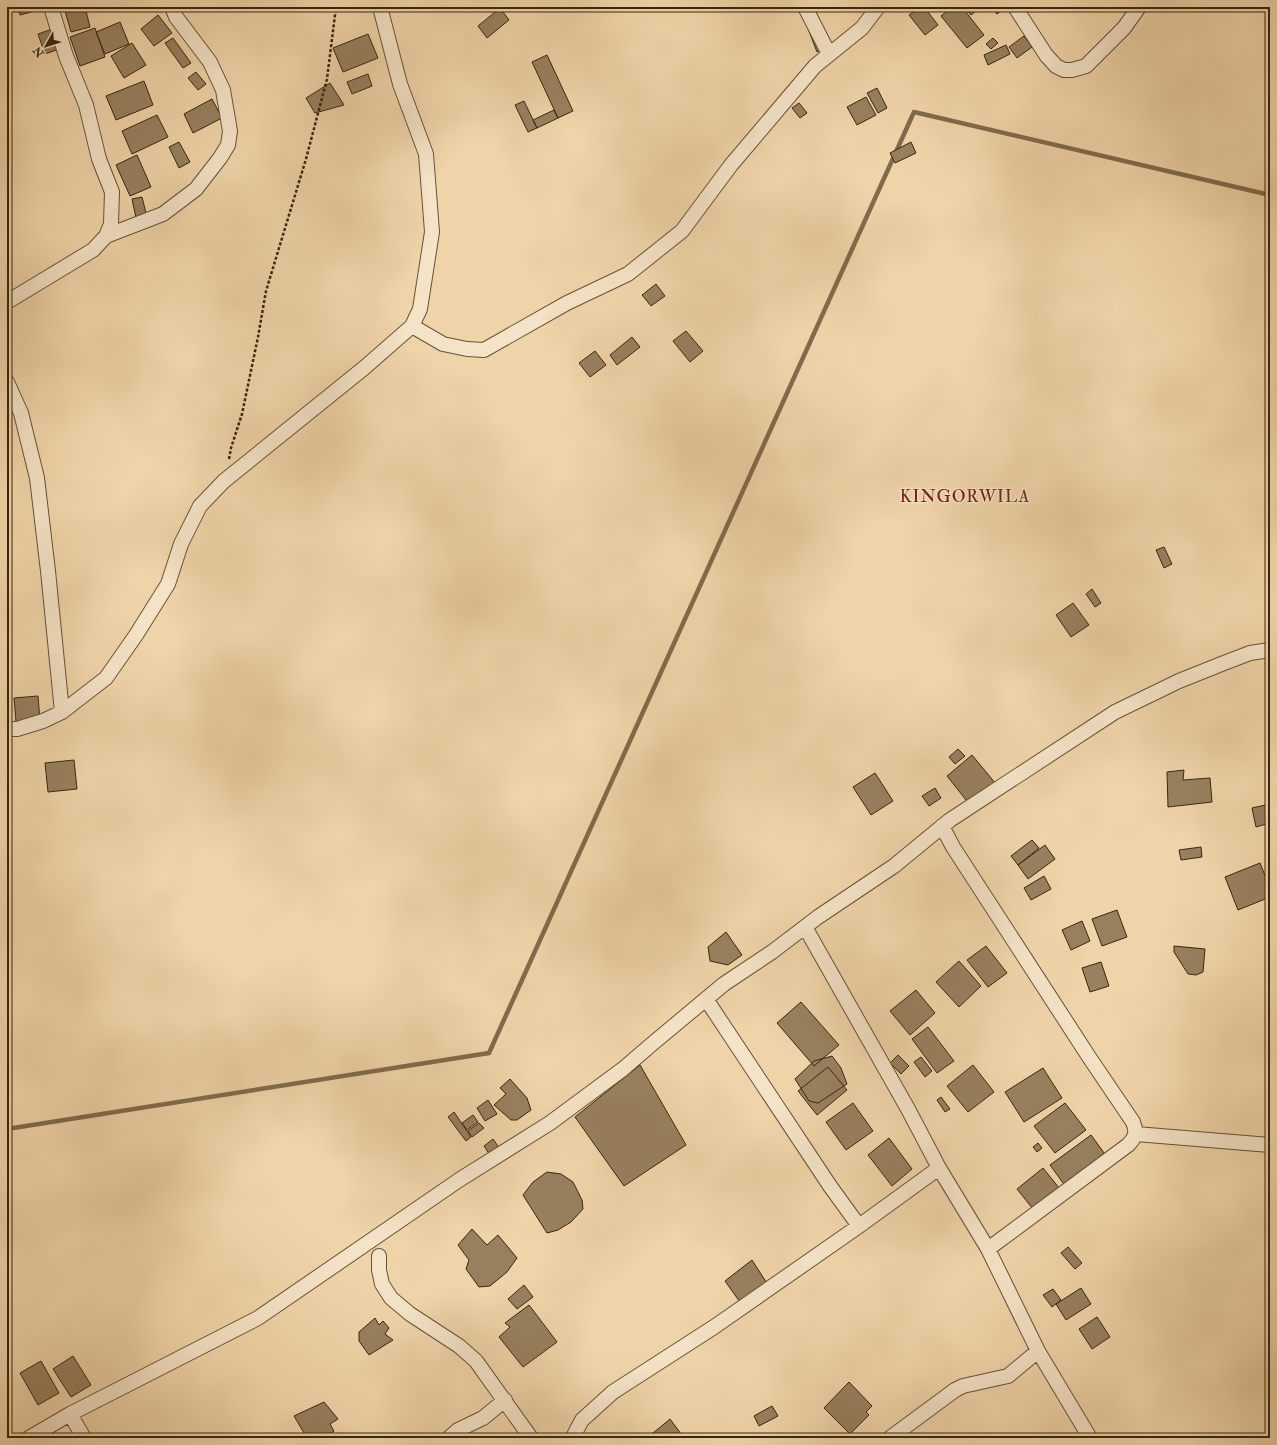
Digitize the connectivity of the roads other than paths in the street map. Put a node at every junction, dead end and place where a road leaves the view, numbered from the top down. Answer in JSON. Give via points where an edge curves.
{"nodes":[{"id":1,"x":51,"y":7,"type":"edge"},
{"id":2,"x":172,"y":7,"type":"edge"},
{"id":3,"x":380,"y":7,"type":"edge"},
{"id":4,"x":805,"y":7,"type":"edge"},
{"id":5,"x":878,"y":7,"type":"edge"},
{"id":6,"x":1015,"y":7,"type":"edge"},
{"id":7,"x":1139,"y":7,"type":"edge"},
{"id":8,"x":829,"y":54,"type":"junction"},
{"id":9,"x":106,"y":236,"type":"junction"},
{"id":10,"x":7,"y":302,"type":"edge"},
{"id":11,"x":412,"y":326,"type":"junction"},
{"id":12,"x":8,"y":384,"type":"edge"},
{"id":13,"x":1270,"y":650,"type":"edge"},
{"id":14,"x":62,"y":712,"type":"junction"},
{"id":15,"x":7,"y":728,"type":"edge"},
{"id":16,"x":942,"y":826,"type":"junction"},
{"id":17,"x":805,"y":927,"type":"junction"},
{"id":18,"x":706,"y":999,"type":"junction"},
{"id":19,"x":1136,"y":1134,"type":"junction"},
{"id":20,"x":1270,"y":1145,"type":"edge"},
{"id":21,"x":939,"y":1168,"type":"junction"},
{"id":22,"x":859,"y":1226,"type":"junction"},
{"id":23,"x":988,"y":1249,"type":"junction"},
{"id":24,"x":379,"y":1256,"type":"dead end"},
{"id":25,"x":1038,"y":1351,"type":"junction"},
{"id":26,"x":505,"y":1400,"type":"junction"},
{"id":27,"x":70,"y":1414,"type":"junction"},
{"id":28,"x":29,"y":1438,"type":"edge"},
{"id":29,"x":84,"y":1438,"type":"edge"},
{"id":30,"x":449,"y":1438,"type":"edge"},
{"id":31,"x":531,"y":1438,"type":"edge"},
{"id":32,"x":575,"y":1438,"type":"edge"},
{"id":33,"x":890,"y":1438,"type":"edge"},
{"id":34,"x":1090,"y":1438,"type":"edge"}],
"edges":[{"from":1,"to":9,"type":"street","via":[[66,56],[86,105],[99,159],[112,192],[111,224]]},
{"from":2,"to":9,"type":"street","via":[[176,17],[210,62],[223,90],[230,131],[228,145],[196,190],[163,214]]},
{"from":3,"to":11,"type":"street","via":[[400,84],[426,154],[432,232],[420,309]]},
{"from":4,"to":8,"type":"street"},
{"from":5,"to":8,"type":"street","via":[[862,28]]},
{"from":6,"to":7,"type":"street","via":[[1046,55],[1056,66],[1064,70],[1086,66],[1124,28]]},
{"from":8,"to":11,"type":"street","via":[[815,66],[731,165],[682,231],[628,274],[484,350],[443,344]]},
{"from":9,"to":10,"type":"street","via":[[93,250]]},
{"from":11,"to":14,"type":"street","via":[[224,481],[200,506],[181,544],[168,584],[136,635],[106,678]]},
{"from":12,"to":14,"type":"street","via":[[20,413],[37,478]]},
{"from":13,"to":16,"type":"street","via":[[1250,653],[1224,663],[1115,712]]},
{"from":14,"to":15,"type":"street","via":[[17,729]]},
{"from":16,"to":17,"type":"street","via":[[894,866]]},
{"from":16,"to":19,"type":"street","via":[[1133,1122]]},
{"from":17,"to":18,"type":"street"},
{"from":17,"to":21,"type":"street"},
{"from":18,"to":22,"type":"street"},
{"from":18,"to":27,"type":"street","via":[[623,1070],[550,1123],[459,1180],[258,1318]]},
{"from":19,"to":20,"type":"street"},
{"from":19,"to":23,"type":"street","via":[[1128,1145]]},
{"from":21,"to":22,"type":"street"},
{"from":21,"to":23,"type":"street"},
{"from":22,"to":32,"type":"street","via":[[714,1327],[613,1392],[582,1420]]},
{"from":23,"to":25,"type":"street"},
{"from":24,"to":26,"type":"street","via":[[382,1284],[391,1298],[476,1361]]},
{"from":25,"to":33,"type":"street","via":[[1008,1376],[955,1390]]},
{"from":25,"to":34,"type":"street"},
{"from":26,"to":30,"type":"street","via":[[483,1418],[458,1430]]},
{"from":26,"to":31,"type":"street"},
{"from":27,"to":28,"type":"street"},
{"from":27,"to":29,"type":"street"}]}
